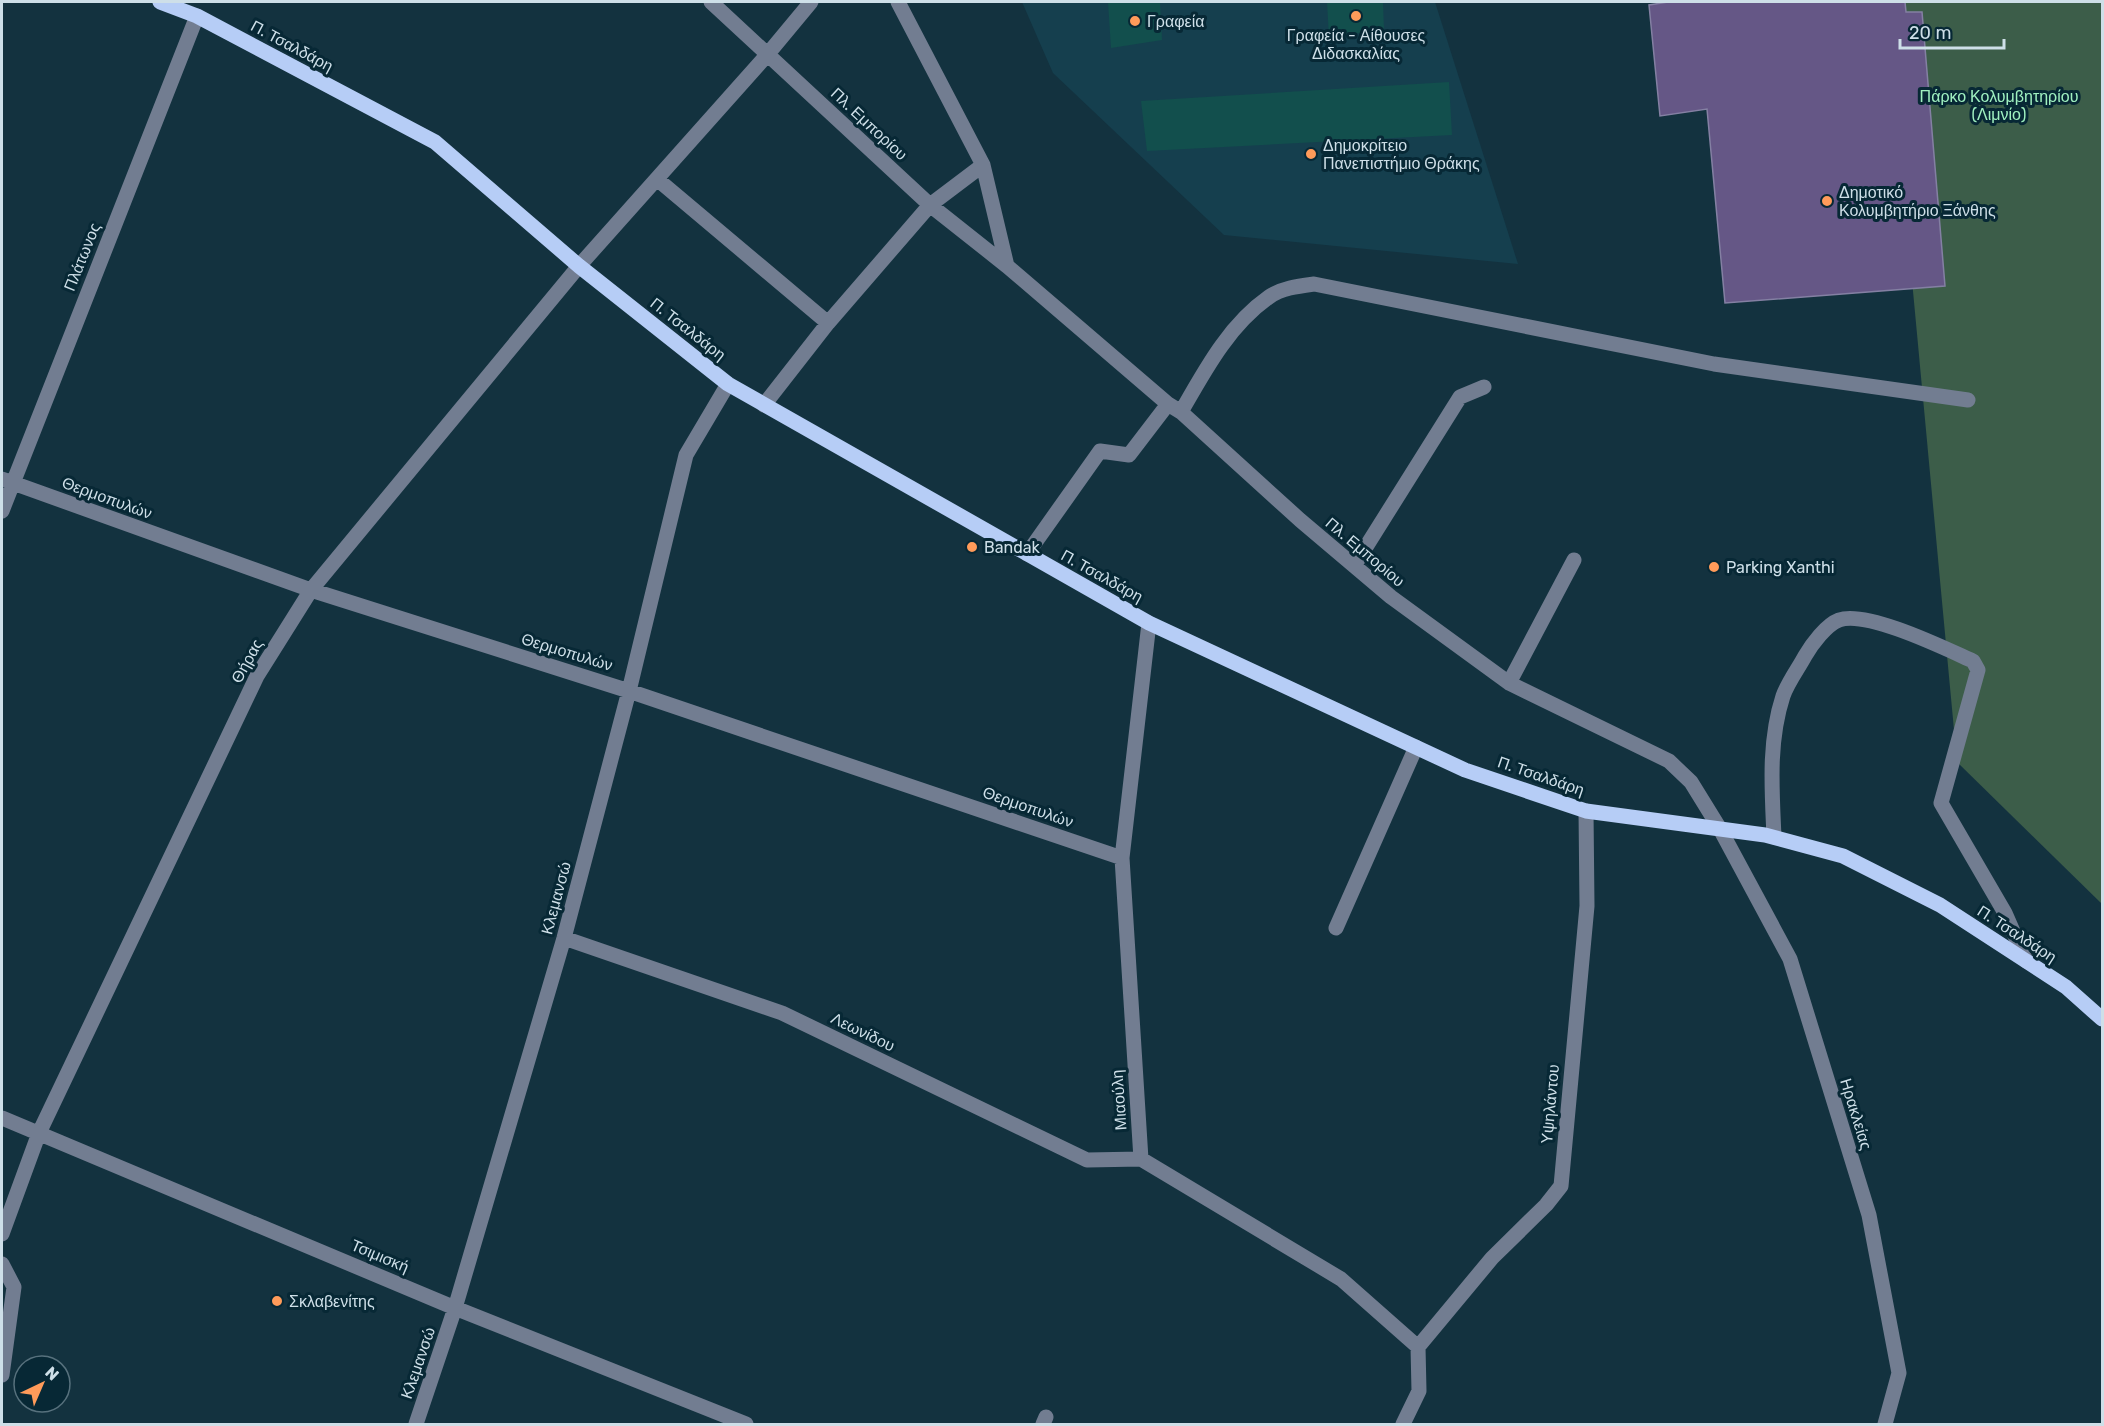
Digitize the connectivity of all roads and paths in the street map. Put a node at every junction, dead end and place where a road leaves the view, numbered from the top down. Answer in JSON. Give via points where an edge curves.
{"nodes":[{"id":1,"x":160,"y":2,"type":"edge"},
{"id":2,"x":711,"y":2,"type":"edge"},
{"id":3,"x":811,"y":2,"type":"edge"},
{"id":4,"x":898,"y":2,"type":"edge"},
{"id":5,"x":197,"y":16,"type":"junction"},
{"id":6,"x":767,"y":55,"type":"junction"},
{"id":7,"x":982,"y":165,"type":"junction"},
{"id":8,"x":657,"y":178,"type":"junction"},
{"id":9,"x":930,"y":205,"type":"junction"},
{"id":10,"x":579,"y":266,"type":"junction"},
{"id":11,"x":1007,"y":266,"type":"junction"},
{"id":12,"x":828,"y":323,"type":"junction"},
{"id":13,"x":728,"y":384,"type":"junction"},
{"id":14,"x":1484,"y":387,"type":"dead end"},
{"id":15,"x":1968,"y":400,"type":"dead end"},
{"id":16,"x":764,"y":405,"type":"junction"},
{"id":17,"x":1175,"y":408,"type":"junction"},
{"id":18,"x":7,"y":481,"type":"edge"},
{"id":19,"x":2,"y":511,"type":"edge"},
{"id":20,"x":1027,"y":554,"type":"junction"},
{"id":21,"x":1574,"y":560,"type":"dead end"},
{"id":22,"x":1354,"y":566,"type":"junction"},
{"id":23,"x":311,"y":590,"type":"junction"},
{"id":24,"x":1149,"y":623,"type":"junction"},
{"id":25,"x":1509,"y":683,"type":"junction"},
{"id":26,"x":629,"y":691,"type":"junction"},
{"id":27,"x":1416,"y":747,"type":"junction"},
{"id":28,"x":1586,"y":811,"type":"junction"},
{"id":29,"x":1720,"y":829,"type":"junction"},
{"id":30,"x":1774,"y":837,"type":"junction"},
{"id":31,"x":1122,"y":858,"type":"junction"},
{"id":32,"x":1336,"y":928,"type":"dead end"},
{"id":33,"x":564,"y":938,"type":"junction"},
{"id":34,"x":2026,"y":962,"type":"junction"},
{"id":35,"x":2103,"y":1019,"type":"edge"},
{"id":36,"x":2,"y":1118,"type":"edge"},
{"id":37,"x":39,"y":1133,"type":"junction"},
{"id":38,"x":1141,"y":1159,"type":"junction"},
{"id":39,"x":2,"y":1234,"type":"edge"},
{"id":40,"x":2,"y":1264,"type":"edge"},
{"id":41,"x":455,"y":1308,"type":"junction"},
{"id":42,"x":1418,"y":1347,"type":"junction"},
{"id":43,"x":2,"y":1375,"type":"edge"},
{"id":44,"x":416,"y":1425,"type":"edge"},
{"id":45,"x":746,"y":1425,"type":"edge"},
{"id":46,"x":1403,"y":1425,"type":"edge"},
{"id":47,"x":1885,"y":1425,"type":"edge"}],
"edges":[{"from":1,"to":5,"type":"main road","name":"Π. Τσαλδάρη"},
{"from":2,"to":6,"type":"street","name":"Πλ. Εμπορίου"},
{"from":3,"to":6,"type":"street","name":"Θήρας"},
{"from":4,"to":7,"type":"street"},
{"from":5,"to":10,"type":"main road","name":"Π. Τσαλδάρη","via":[[435,142]]},
{"from":5,"to":18,"type":"street","name":"Πλάτωνος"},
{"from":6,"to":8,"type":"street","name":"Θήρας"},
{"from":6,"to":9,"type":"street","name":"Πλ. Εμπορίου"},
{"from":7,"to":9,"type":"street"},
{"from":7,"to":11,"type":"street"},
{"from":8,"to":10,"type":"street","name":"Θήρας"},
{"from":8,"to":12,"type":"street"},
{"from":9,"to":11,"type":"street","name":"Πλ. Εμπορίου"},
{"from":9,"to":12,"type":"street"},
{"from":10,"to":13,"type":"main road","name":"Π. Τσαλδάρη"},
{"from":10,"to":23,"type":"street","name":"Θήρας"},
{"from":11,"to":17,"type":"street","name":"Πλ. Εμπορίου"},
{"from":12,"to":16,"type":"street"},
{"from":13,"to":16,"type":"main road","name":"Π. Τσαλδάρη"},
{"from":13,"to":26,"type":"street","name":"Κλεμανσώ","via":[[686,454]]},
{"from":14,"to":22,"type":"street","via":[[1460,397]]},
{"from":15,"to":17,"type":"street","via":[[1714,364],[1314,284],[1291,287],[1270,296],[1238,324]]},
{"from":16,"to":20,"type":"main road","name":"Π. Τσαλδάρη"},
{"from":17,"to":20,"type":"street","via":[[1129,455],[1100,451]]},
{"from":17,"to":22,"type":"street","name":"Πλ. Εμπορίου"},
{"from":18,"to":19,"type":"street","name":"Πλάτωνος"},
{"from":18,"to":23,"type":"street","name":"Θερμοπυλών"},
{"from":20,"to":24,"type":"main road","name":"Π. Τσαλδάρη"},
{"from":21,"to":25,"type":"street"},
{"from":22,"to":25,"type":"street","name":"Πλ. Εμπορίου"},
{"from":23,"to":26,"type":"street","name":"Θερμοπυλών"},
{"from":23,"to":37,"type":"street","name":"Θήρας","via":[[258,676]]},
{"from":24,"to":27,"type":"main road","name":"Π. Τσαλδάρη"},
{"from":24,"to":31,"type":"street","name":"Μιαούλη"},
{"from":25,"to":29,"type":"street","name":"Πλ. Εμπορίου","via":[[1669,761],[1691,782]]},
{"from":26,"to":31,"type":"street","name":"Θερμοπυλών"},
{"from":26,"to":33,"type":"street","name":"Κλεμανσώ"},
{"from":27,"to":28,"type":"main road","name":"Π. Τσαλδάρη","via":[[1465,770]]},
{"from":27,"to":32,"type":"street"},
{"from":28,"to":29,"type":"main road","name":"Π. Τσαλδάρη"},
{"from":28,"to":42,"type":"street","name":"Υψηλάντου","via":[[1587,906],[1561,1186],[1492,1258]]},
{"from":29,"to":30,"type":"main road","name":"Π. Τσαλδάρη"},
{"from":29,"to":47,"type":"street","name":"Ηρακλείας","via":[[1790,959],[1869,1215],[1899,1373]]},
{"from":30,"to":34,"type":"main road","name":"Π. Τσαλδάρη","via":[[1843,856],[1940,905]]},
{"from":30,"to":34,"type":"street","via":[[1774,741],[1784,695],[1814,640],[1839,620],[1857,619],[1912,633],[1973,661],[1978,670],[1941,803],[2005,913]]},
{"from":31,"to":38,"type":"street","name":"Μιαούλη"},
{"from":33,"to":38,"type":"street","name":"Λεωνίδου","via":[[782,1013],[1087,1160]]},
{"from":33,"to":41,"type":"street","name":"Κλεμανσώ"},
{"from":34,"to":35,"type":"main road","name":"Π. Τσαλδάρη","via":[[2066,987]]},
{"from":36,"to":37,"type":"street","name":"Τσιμισκή"},
{"from":37,"to":39,"type":"street","name":"Θήρας"},
{"from":37,"to":41,"type":"street","name":"Τσιμισκή"},
{"from":38,"to":42,"type":"street","via":[[1341,1278]]},
{"from":40,"to":43,"type":"street","via":[[14,1287]]},
{"from":41,"to":44,"type":"street","name":"Κλεμανσώ"},
{"from":41,"to":45,"type":"street","name":"Τσιμισκή"},
{"from":42,"to":46,"type":"street","via":[[1419,1391]]}]}
